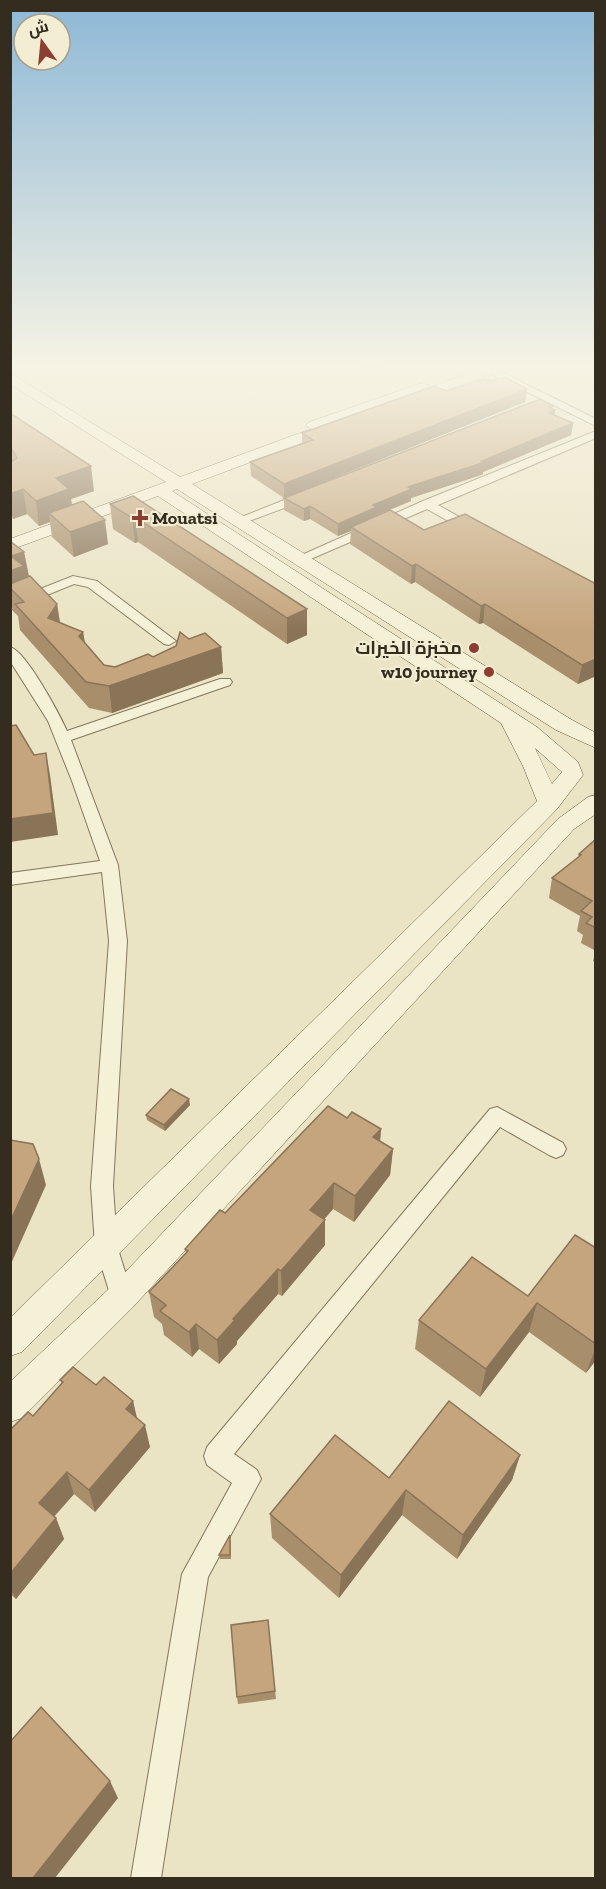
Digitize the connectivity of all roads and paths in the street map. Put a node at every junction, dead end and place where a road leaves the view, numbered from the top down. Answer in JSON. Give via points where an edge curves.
{"nodes":[{"id":1,"x":114,"y":454,"type":"edge"},
{"id":2,"x":122,"y":454,"type":"edge"},
{"id":3,"x":246,"y":454,"type":"edge"},
{"id":4,"x":549,"y":454,"type":"edge"},
{"id":5,"x":164,"y":483,"type":"junction"},
{"id":6,"x":314,"y":492,"type":"edge"},
{"id":7,"x":427,"y":504,"type":"junction"},
{"id":8,"x":240,"y":520,"type":"junction"},
{"id":9,"x":10,"y":531,"type":"edge"},
{"id":10,"x":487,"y":537,"type":"edge"},
{"id":11,"x":10,"y":545,"type":"edge"},
{"id":12,"x":301,"y":558,"type":"junction"},
{"id":13,"x":10,"y":606,"type":"edge"},
{"id":14,"x":169,"y":641,"type":"dead end"},
{"id":15,"x":10,"y":651,"type":"edge"},
{"id":16,"x":225,"y":682,"type":"dead end"},
{"id":17,"x":505,"y":717,"type":"junction"},
{"id":18,"x":62,"y":738,"type":"junction"},
{"id":19,"x":596,"y":744,"type":"edge"},
{"id":20,"x":571,"y":771,"type":"junction"},
{"id":21,"x":596,"y":792,"type":"edge"},
{"id":22,"x":549,"y":804,"type":"junction"},
{"id":23,"x":588,"y":812,"type":"edge"},
{"id":24,"x":110,"y":865,"type":"junction"},
{"id":25,"x":10,"y":879,"type":"edge"},
{"id":26,"x":556,"y":1149,"type":"dead end"},
{"id":27,"x":106,"y":1246,"type":"junction"},
{"id":28,"x":122,"y":1297,"type":"junction"},
{"id":29,"x":10,"y":1341,"type":"edge"},
{"id":30,"x":10,"y":1406,"type":"edge"},
{"id":31,"x":146,"y":1878,"type":"edge"}],
"edges":[{"from":1,"to":5,"type":"main road"},
{"from":2,"to":5,"type":"main road"},
{"from":3,"to":5,"type":"main road"},
{"from":4,"to":7,"type":"street"},
{"from":5,"to":8,"type":"main road"},
{"from":5,"to":9,"type":"main road"},
{"from":5,"to":11,"type":"main road"},
{"from":5,"to":17,"type":"main road"},
{"from":6,"to":8,"type":"street"},
{"from":7,"to":10,"type":"street"},
{"from":7,"to":12,"type":"street"},
{"from":8,"to":12,"type":"main road"},
{"from":12,"to":19,"type":"main road"},
{"from":13,"to":14,"type":"street","via":[[73,580],[83,581]]},
{"from":15,"to":18,"type":"street","via":[[24,668]]},
{"from":16,"to":18,"type":"street"},
{"from":17,"to":20,"type":"main road","via":[[544,743]]},
{"from":17,"to":22,"type":"main road","via":[[525,749]]},
{"from":18,"to":24,"type":"street"},
{"from":19,"to":20,"type":"main road","via":[[575,754]]},
{"from":20,"to":21,"type":"main road","via":[[578,782]]},
{"from":20,"to":22,"type":"main road"},
{"from":22,"to":27,"type":"main road"},
{"from":23,"to":28,"type":"main road","via":[[450,945]]},
{"from":24,"to":25,"type":"street"},
{"from":24,"to":27,"type":"street","via":[[118,941],[103,1153]]},
{"from":26,"to":31,"type":"street","via":[[497,1115],[216,1456],[248,1479],[195,1575]]},
{"from":27,"to":28,"type":"street"},
{"from":27,"to":29,"type":"main road"},
{"from":28,"to":30,"type":"main road"}]}
